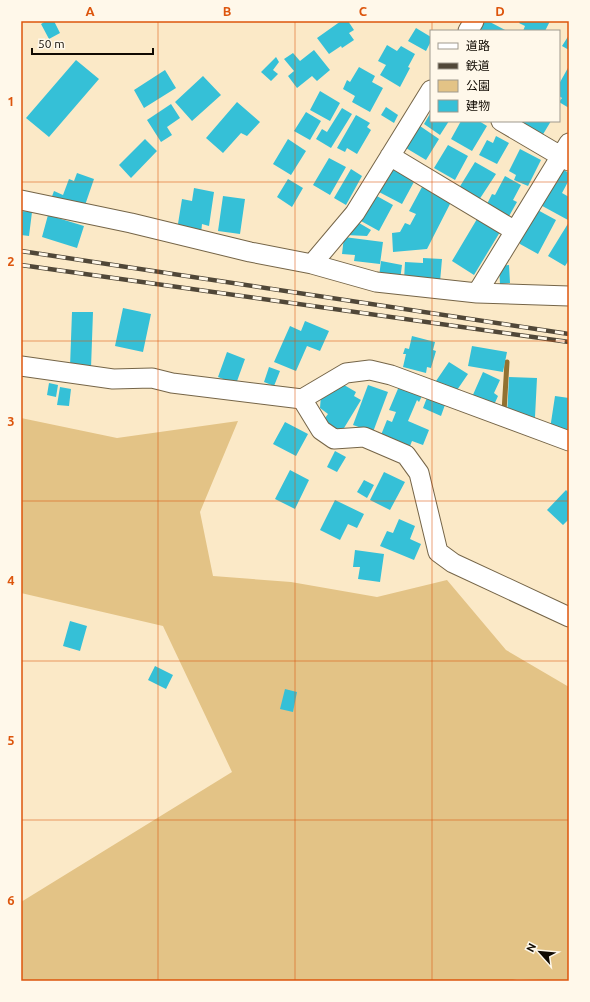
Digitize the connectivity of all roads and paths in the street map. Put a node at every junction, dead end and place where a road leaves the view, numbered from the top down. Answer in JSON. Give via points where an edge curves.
{"nodes":[{"id":1,"x":474,"y":21,"type":"edge"},
{"id":2,"x":469,"y":30,"type":"edge"},
{"id":3,"x":430,"y":92,"type":"edge"},
{"id":4,"x":503,"y":122,"type":"edge"},
{"id":5,"x":566,"y":153,"type":"edge"},
{"id":6,"x":390,"y":156,"type":"junction"},
{"id":7,"x":21,"y":200,"type":"edge"},
{"id":8,"x":515,"y":231,"type":"junction"},
{"id":9,"x":312,"y":264,"type":"junction"},
{"id":10,"x":477,"y":293,"type":"junction"},
{"id":11,"x":569,"y":296,"type":"edge"},
{"id":12,"x":21,"y":366,"type":"edge"},
{"id":13,"x":302,"y":399,"type":"junction"},
{"id":14,"x":569,"y":441,"type":"edge"},
{"id":15,"x":569,"y":617,"type":"edge"}],
"edges":[{"from":1,"to":2,"type":"street"},
{"from":3,"to":6,"type":"street"},
{"from":4,"to":5,"type":"street"},
{"from":5,"to":8,"type":"street"},
{"from":6,"to":8,"type":"street"},
{"from":6,"to":9,"type":"street","via":[[355,213]]},
{"from":7,"to":9,"type":"street"},
{"from":8,"to":10,"type":"street"},
{"from":9,"to":10,"type":"street","via":[[376,282]]},
{"from":10,"to":11,"type":"street"},
{"from":12,"to":13,"type":"street","via":[[113,379],[152,378],[172,383]]},
{"from":13,"to":14,"type":"street","via":[[346,373],[370,370],[391,375]]},
{"from":13,"to":15,"type":"street","via":[[321,430],[334,439],[364,437],[406,455],[419,473],[438,552],[453,563]]}]}
